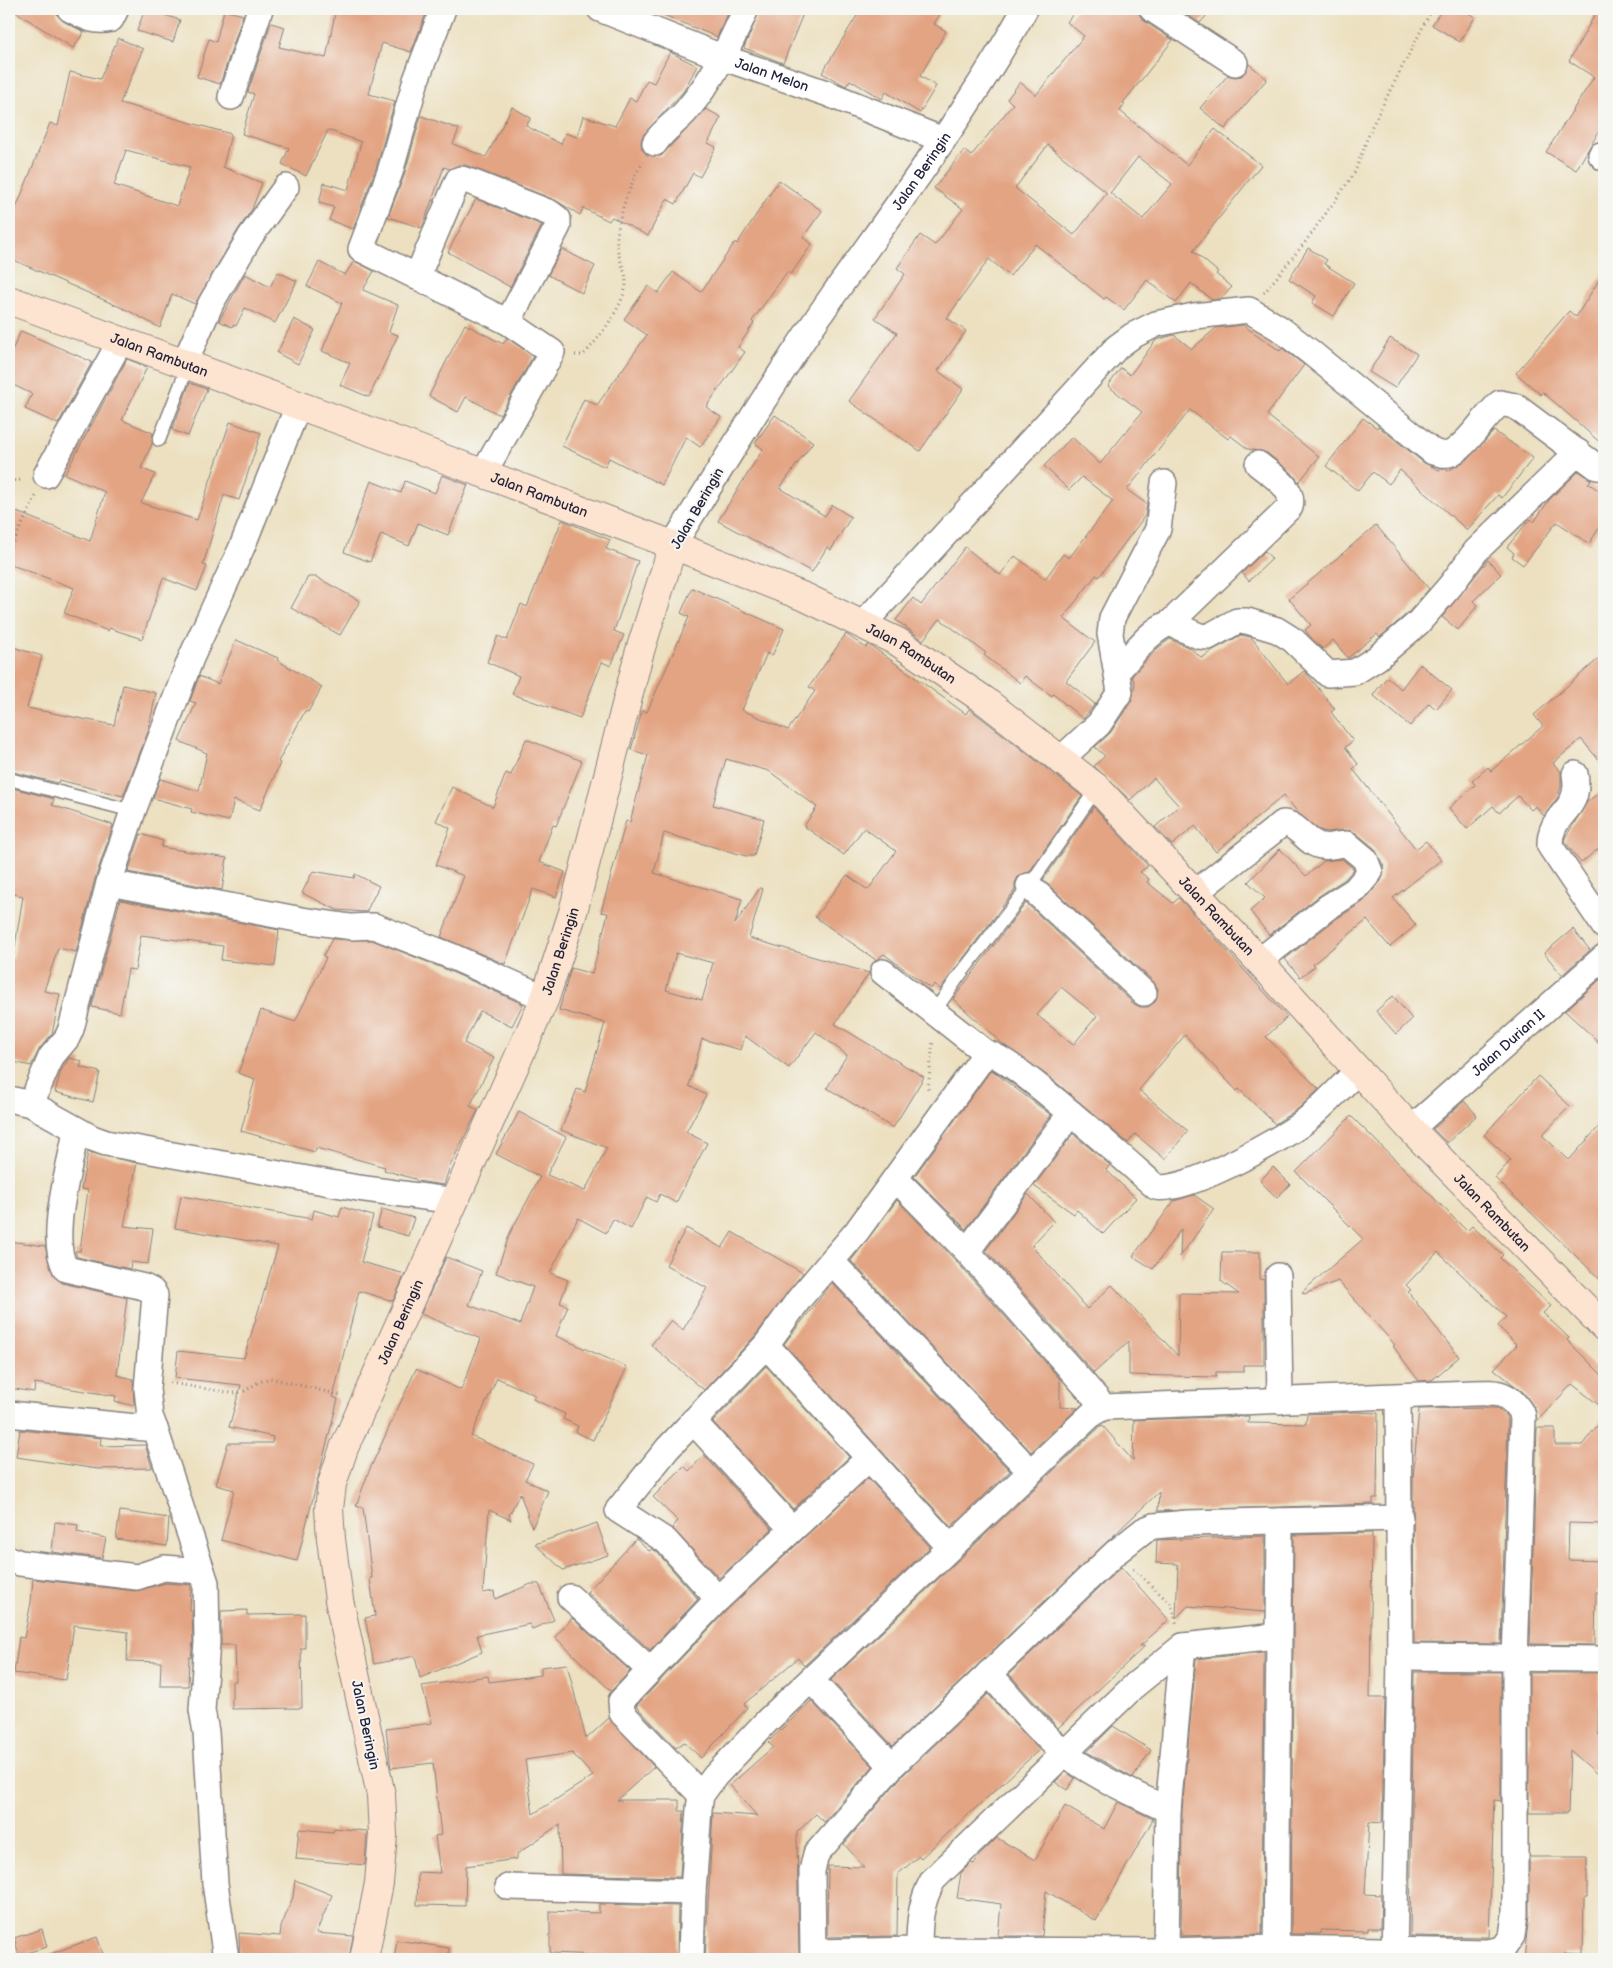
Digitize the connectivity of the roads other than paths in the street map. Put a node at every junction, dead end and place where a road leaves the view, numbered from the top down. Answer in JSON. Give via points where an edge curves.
{"nodes":[{"id":1,"x":70,"y":9,"type":"edge"},
{"id":2,"x":116,"y":9,"type":"edge"},
{"id":3,"x":260,"y":9,"type":"edge"},
{"id":4,"x":443,"y":9,"type":"edge"},
{"id":5,"x":600,"y":9,"type":"edge"},
{"id":6,"x":746,"y":9,"type":"edge"},
{"id":7,"x":1025,"y":9,"type":"edge"},
{"id":8,"x":1152,"y":9,"type":"edge"},
{"id":9,"x":636,"y":15,"type":"edge"},
{"id":10,"x":724,"y":58,"type":"junction"},
{"id":11,"x":1235,"y":63,"type":"dead end"},
{"id":12,"x":231,"y":97,"type":"dead end"},
{"id":13,"x":944,"y":140,"type":"junction"},
{"id":14,"x":655,"y":144,"type":"road end"},
{"id":15,"x":286,"y":187,"type":"dead end"},
{"id":16,"x":417,"y":277,"type":"junction"},
{"id":17,"x":9,"y":300,"type":"edge"},
{"id":18,"x":508,"y":322,"type":"junction"},
{"id":19,"x":121,"y":340,"type":"junction"},
{"id":20,"x":186,"y":365,"type":"junction"},
{"id":21,"x":298,"y":406,"type":"junction"},
{"id":22,"x":159,"y":440,"type":"dead end"},
{"id":23,"x":1578,"y":452,"type":"junction"},
{"id":24,"x":1258,"y":464,"type":"dead end"},
{"id":25,"x":1604,"y":468,"type":"edge"},
{"id":26,"x":483,"y":474,"type":"junction"},
{"id":27,"x":46,"y":475,"type":"road end"},
{"id":28,"x":1164,"y":483,"type":"dead end"},
{"id":29,"x":673,"y":545,"type":"junction"},
{"id":30,"x":1170,"y":623,"type":"junction"},
{"id":31,"x":863,"y":624,"type":"junction"},
{"id":32,"x":1117,"y":671,"type":"junction"},
{"id":33,"x":1061,"y":759,"type":"junction"},
{"id":34,"x":1575,"y":774,"type":"dead end"},
{"id":35,"x":9,"y":779,"type":"edge"},
{"id":36,"x":1097,"y":788,"type":"junction"},
{"id":37,"x":133,"y":811,"type":"junction"},
{"id":38,"x":109,"y":883,"type":"junction"},
{"id":39,"x":1029,"y":886,"type":"junction"},
{"id":40,"x":1195,"y":893,"type":"junction"},
{"id":41,"x":1604,"y":926,"type":"edge"},
{"id":42,"x":1604,"y":957,"type":"edge"},
{"id":43,"x":1259,"y":961,"type":"junction"},
{"id":44,"x":883,"y":972,"type":"dead end"},
{"id":45,"x":1144,"y":993,"type":"dead end"},
{"id":46,"x":545,"y":998,"type":"junction"},
{"id":47,"x":934,"y":1012,"type":"junction"},
{"id":48,"x":986,"y":1053,"type":"junction"},
{"id":49,"x":1359,"y":1070,"type":"junction"},
{"id":50,"x":20,"y":1102,"type":"edge"},
{"id":51,"x":1071,"y":1113,"type":"junction"},
{"id":52,"x":1411,"y":1129,"type":"junction"},
{"id":53,"x":76,"y":1130,"type":"junction"},
{"id":54,"x":896,"y":1179,"type":"junction"},
{"id":55,"x":455,"y":1201,"type":"junction"},
{"id":56,"x":967,"y":1251,"type":"junction"},
{"id":57,"x":832,"y":1262,"type":"junction"},
{"id":58,"x":1278,"y":1276,"type":"dead end"},
{"id":59,"x":1604,"y":1327,"type":"edge"},
{"id":60,"x":766,"y":1345,"type":"junction"},
{"id":61,"x":1398,"y":1397,"type":"junction"},
{"id":62,"x":1280,"y":1401,"type":"junction"},
{"id":63,"x":1104,"y":1407,"type":"junction"},
{"id":64,"x":9,"y":1414,"type":"edge"},
{"id":65,"x":694,"y":1421,"type":"junction"},
{"id":66,"x":155,"y":1429,"type":"junction"},
{"id":67,"x":869,"y":1458,"type":"junction"},
{"id":68,"x":1030,"y":1471,"type":"junction"},
{"id":69,"x":1400,"y":1518,"type":"junction"},
{"id":70,"x":1280,"y":1521,"type":"junction"},
{"id":71,"x":792,"y":1529,"type":"junction"},
{"id":72,"x":950,"y":1547,"type":"junction"},
{"id":73,"x":9,"y":1558,"type":"edge"},
{"id":74,"x":202,"y":1572,"type":"junction"},
{"id":75,"x":570,"y":1597,"type":"dead end"},
{"id":76,"x":718,"y":1599,"type":"junction"},
{"id":77,"x":1278,"y":1636,"type":"junction"},
{"id":78,"x":1183,"y":1646,"type":"junction"},
{"id":79,"x":1400,"y":1657,"type":"junction"},
{"id":80,"x":1604,"y":1659,"type":"edge"},
{"id":81,"x":1516,"y":1660,"type":"junction"},
{"id":82,"x":650,"y":1669,"type":"junction"},
{"id":83,"x":989,"y":1674,"type":"junction"},
{"id":84,"x":811,"y":1680,"type":"junction"},
{"id":85,"x":1064,"y":1752,"type":"junction"},
{"id":86,"x":892,"y":1766,"type":"junction"},
{"id":87,"x":702,"y":1795,"type":"junction"},
{"id":88,"x":1168,"y":1810,"type":"junction"},
{"id":89,"x":508,"y":1888,"type":"dead end"},
{"id":90,"x":693,"y":1892,"type":"junction"},
{"id":91,"x":919,"y":1950,"type":"junction"},
{"id":92,"x":1166,"y":1952,"type":"junction"},
{"id":93,"x":1276,"y":1954,"type":"edge"},
{"id":94,"x":1394,"y":1955,"type":"edge"},
{"id":95,"x":813,"y":1956,"type":"edge"},
{"id":96,"x":226,"y":1959,"type":"edge"},
{"id":97,"x":364,"y":1959,"type":"edge"},
{"id":98,"x":691,"y":1959,"type":"edge"}],
"edges":[{"from":1,"to":2,"type":"street","via":[[90,20],[102,21],[111,20]]},
{"from":3,"to":12,"type":"street"},
{"from":4,"to":16,"type":"street","via":[[416,80],[390,172],[361,249]]},
{"from":5,"to":9,"type":"street","name":"Jalan Melon"},
{"from":6,"to":10,"type":"street"},
{"from":7,"to":13,"type":"street","name":"Jalan Beringin","via":[[999,56]]},
{"from":8,"to":11,"type":"street"},
{"from":9,"to":10,"type":"street","name":"Jalan Melon"},
{"from":10,"to":13,"type":"street","name":"Jalan Melon","via":[[826,92]]},
{"from":10,"to":14,"type":"street","via":[[686,111],[659,136]]},
{"from":13,"to":29,"type":"street","name":"Jalan Beringin","via":[[833,297]]},
{"from":15,"to":20,"type":"street","via":[[250,237],[211,302]]},
{"from":16,"to":18,"type":"street"},
{"from":16,"to":18,"type":"street","via":[[458,180],[550,213],[558,219],[558,226]]},
{"from":17,"to":19,"type":"street","name":"Jalan Rambutan"},
{"from":18,"to":26,"type":"street","via":[[552,352]]},
{"from":19,"to":20,"type":"street","name":"Jalan Rambutan"},
{"from":19,"to":27,"type":"street"},
{"from":20,"to":21,"type":"street","name":"Jalan Rambutan"},
{"from":20,"to":22,"type":"lane"},
{"from":21,"to":26,"type":"street","name":"Jalan Rambutan"},
{"from":21,"to":37,"type":"street","via":[[242,547],[191,658]]},
{"from":23,"to":25,"type":"street","via":[[1597,467]]},
{"from":23,"to":30,"type":"street","via":[[1476,551],[1418,623],[1355,672],[1328,674],[1293,640],[1277,630],[1247,622],[1229,623],[1208,637]]},
{"from":23,"to":31,"type":"street","via":[[1515,406],[1500,403],[1452,453],[1433,452],[1309,351],[1249,310],[1156,324],[1117,347]]},
{"from":24,"to":30,"type":"street","via":[[1289,490],[1293,497],[1290,507]]},
{"from":26,"to":29,"type":"street","name":"Jalan Rambutan"},
{"from":28,"to":32,"type":"street","via":[[1158,529],[1112,618],[1110,634]]},
{"from":29,"to":31,"type":"street","name":"Jalan Rambutan","via":[[807,598]]},
{"from":29,"to":46,"type":"street","name":"Jalan Beringin","via":[[639,654],[573,912]]},
{"from":30,"to":32,"type":"street","via":[[1151,635]]},
{"from":31,"to":33,"type":"street","name":"Jalan Rambutan","via":[[898,642],[984,700]]},
{"from":32,"to":33,"type":"street","via":[[1120,692],[1108,711]]},
{"from":33,"to":36,"type":"street","name":"Jalan Rambutan"},
{"from":34,"to":41,"type":"street","via":[[1578,788],[1575,800],[1553,826],[1550,846]]},
{"from":35,"to":37,"type":"lane"},
{"from":36,"to":39,"type":"lane"},
{"from":36,"to":40,"type":"street","name":"Jalan Rambutan"},
{"from":37,"to":38,"type":"street"},
{"from":38,"to":46,"type":"street","via":[[302,920],[351,927],[374,926]]},
{"from":38,"to":50,"type":"street","via":[[71,1029]]},
{"from":39,"to":45,"type":"street"},
{"from":39,"to":47,"type":"lane"},
{"from":40,"to":43,"type":"street","name":"Jalan Rambutan"},
{"from":40,"to":43,"type":"street","via":[[1283,823],[1320,846],[1346,844],[1365,859],[1370,872],[1355,890]]},
{"from":42,"to":52,"type":"street","name":"Jalan Durian II"},
{"from":43,"to":49,"type":"street","name":"Jalan Rambutan"},
{"from":44,"to":47,"type":"street"},
{"from":46,"to":55,"type":"street","name":"Jalan Beringin"},
{"from":47,"to":48,"type":"street"},
{"from":48,"to":51,"type":"street","via":[[994,1054]]},
{"from":48,"to":54,"type":"street"},
{"from":49,"to":51,"type":"street","via":[[1302,1124],[1260,1151],[1169,1189],[1156,1188]]},
{"from":49,"to":52,"type":"street","name":"Jalan Rambutan"},
{"from":50,"to":53,"type":"street"},
{"from":51,"to":56,"type":"street"},
{"from":52,"to":59,"type":"street","name":"Jalan Rambutan"},
{"from":53,"to":55,"type":"street","via":[[106,1143],[358,1188]]},
{"from":53,"to":66,"type":"street","via":[[63,1195],[59,1249],[62,1262],[66,1268],[76,1272],[152,1291],[156,1299],[147,1389]]},
{"from":54,"to":56,"type":"street"},
{"from":54,"to":57,"type":"street"},
{"from":55,"to":97,"type":"street","name":"Jalan Beringin","via":[[338,1464],[329,1509],[338,1600],[381,1795],[383,1835],[379,1883]]},
{"from":56,"to":63,"type":"street"},
{"from":57,"to":60,"type":"street","via":[[800,1298]]},
{"from":57,"to":68,"type":"street"},
{"from":58,"to":62,"type":"street"},
{"from":60,"to":65,"type":"street"},
{"from":60,"to":67,"type":"street"},
{"from":61,"to":62,"type":"street"},
{"from":61,"to":69,"type":"street"},
{"from":61,"to":81,"type":"street","via":[[1492,1392],[1516,1402],[1523,1416]]},
{"from":62,"to":63,"type":"street"},
{"from":63,"to":68,"type":"street","via":[[1087,1418]]},
{"from":64,"to":66,"type":"street"},
{"from":65,"to":71,"type":"street"},
{"from":65,"to":76,"type":"street","via":[[618,1510],[666,1541]]},
{"from":66,"to":74,"type":"street"},
{"from":67,"to":71,"type":"street"},
{"from":67,"to":72,"type":"street"},
{"from":68,"to":72,"type":"street"},
{"from":69,"to":70,"type":"street"},
{"from":69,"to":79,"type":"street"},
{"from":70,"to":77,"type":"street"},
{"from":70,"to":83,"type":"street","via":[[1154,1526],[1144,1530]]},
{"from":71,"to":76,"type":"street"},
{"from":72,"to":84,"type":"street"},
{"from":73,"to":74,"type":"street","via":[[20,1563],[137,1578],[164,1568]]},
{"from":74,"to":96,"type":"street","via":[[208,1604],[202,1710],[214,1874]]},
{"from":75,"to":82,"type":"street"},
{"from":76,"to":82,"type":"street"},
{"from":77,"to":78,"type":"street"},
{"from":77,"to":93,"type":"street"},
{"from":78,"to":85,"type":"street","via":[[1135,1684]]},
{"from":78,"to":88,"type":"street"},
{"from":79,"to":81,"type":"street"},
{"from":79,"to":94,"type":"street"},
{"from":80,"to":81,"type":"street"},
{"from":81,"to":94,"type":"street","via":[[1515,1915],[1512,1936],[1503,1949],[1488,1952]]},
{"from":82,"to":87,"type":"street","via":[[621,1702],[622,1712]]},
{"from":83,"to":85,"type":"street"},
{"from":83,"to":86,"type":"street"},
{"from":84,"to":86,"type":"street"},
{"from":84,"to":87,"type":"street","via":[[732,1758]]},
{"from":85,"to":88,"type":"street","via":[[1109,1781]]},
{"from":85,"to":91,"type":"street","via":[[933,1880],[921,1909]]},
{"from":86,"to":95,"type":"street","via":[[816,1854],[812,1872]]},
{"from":87,"to":90,"type":"street"},
{"from":88,"to":92,"type":"street"},
{"from":89,"to":90,"type":"street"},
{"from":90,"to":98,"type":"street"},
{"from":91,"to":92,"type":"street"},
{"from":91,"to":95,"type":"street"},
{"from":92,"to":93,"type":"street"},
{"from":93,"to":94,"type":"street"}]}
